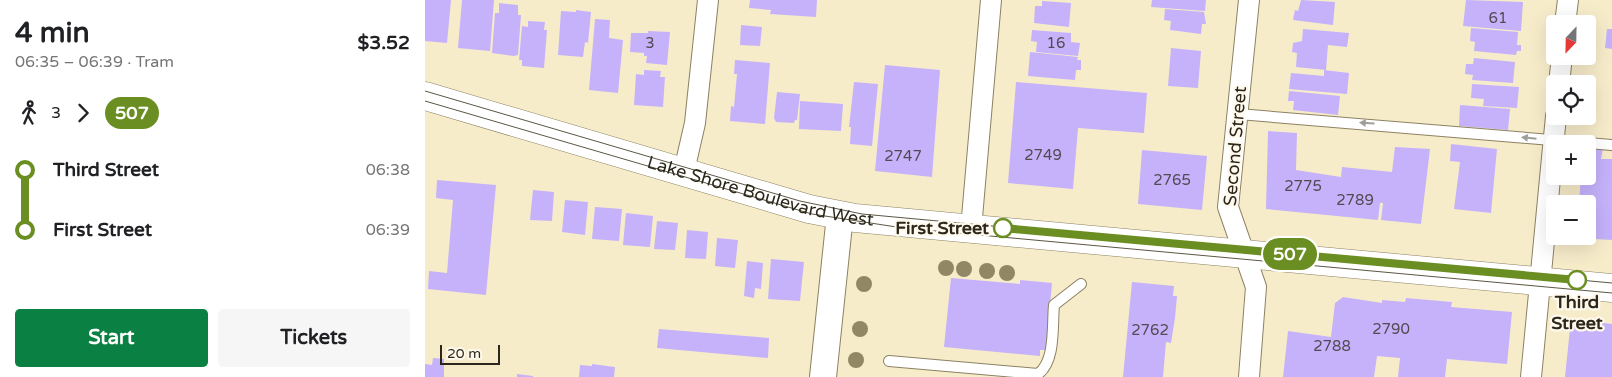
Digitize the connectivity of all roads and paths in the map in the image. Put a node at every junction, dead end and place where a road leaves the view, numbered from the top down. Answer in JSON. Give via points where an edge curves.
{"nodes":[{"id":1,"x":708,"y":0,"type":"edge"},
{"id":2,"x":991,"y":0,"type":"edge"},
{"id":3,"x":1249,"y":0,"type":"edge"},
{"id":4,"x":1568,"y":0,"type":"edge"},
{"id":5,"x":1566,"y":15,"type":"edge"},
{"id":6,"x":425,"y":96,"type":"edge"},
{"id":7,"x":1238,"y":114,"type":"junction"},
{"id":8,"x":1546,"y":139,"type":"edge"},
{"id":9,"x":1596,"y":144,"type":"edge"},
{"id":10,"x":1612,"y":145,"type":"edge"},
{"id":11,"x":684,"y":171,"type":"junction"},
{"id":12,"x":1549,"y":185,"type":"edge"},
{"id":13,"x":840,"y":215,"type":"junction"},
{"id":14,"x":971,"y":229,"type":"junction"},
{"id":15,"x":1245,"y":254,"type":"junction"},
{"id":16,"x":1539,"y":281,"type":"junction"},
{"id":17,"x":1081,"y":284,"type":"dead end"},
{"id":18,"x":1612,"y":288,"type":"edge"},
{"id":19,"x":889,"y":361,"type":"dead end"},
{"id":20,"x":823,"y":377,"type":"edge"},
{"id":21,"x":1249,"y":377,"type":"edge"},
{"id":22,"x":1531,"y":377,"type":"edge"}],
"edges":[{"from":1,"to":11,"type":"street","via":[[695,123]]},
{"from":2,"to":14,"type":"street"},
{"from":3,"to":7,"type":"street","name":"Second Street"},
{"from":4,"to":5,"type":"street"},
{"from":6,"to":11,"type":"main road","name":"Lake Shore Boulevard West"},
{"from":8,"to":7,"type":"lane","one_way":true},
{"from":7,"to":15,"type":"street","name":"Second Street","via":[[1228,207]]},
{"from":9,"to":10,"type":"lane"},
{"from":11,"to":13,"type":"main road","name":"Lake Shore Boulevard West","via":[[809,209]]},
{"from":12,"to":16,"type":"street"},
{"from":13,"to":14,"type":"main road","name":"Lake Shore Boulevard West"},
{"from":13,"to":20,"type":"street"},
{"from":14,"to":15,"type":"main road","name":"Lake Shore Boulevard West"},
{"from":15,"to":16,"type":"main road","name":"Lake Shore Boulevard West"},
{"from":15,"to":21,"type":"street","name":"Second Street","via":[[1256,296]]},
{"from":16,"to":18,"type":"main road","name":"Lake Shore Boulevard West"},
{"from":16,"to":22,"type":"street"},
{"from":17,"to":19,"type":"lane","via":[[1054,305],[1049,359],[1046,368],[1038,374]]}]}
